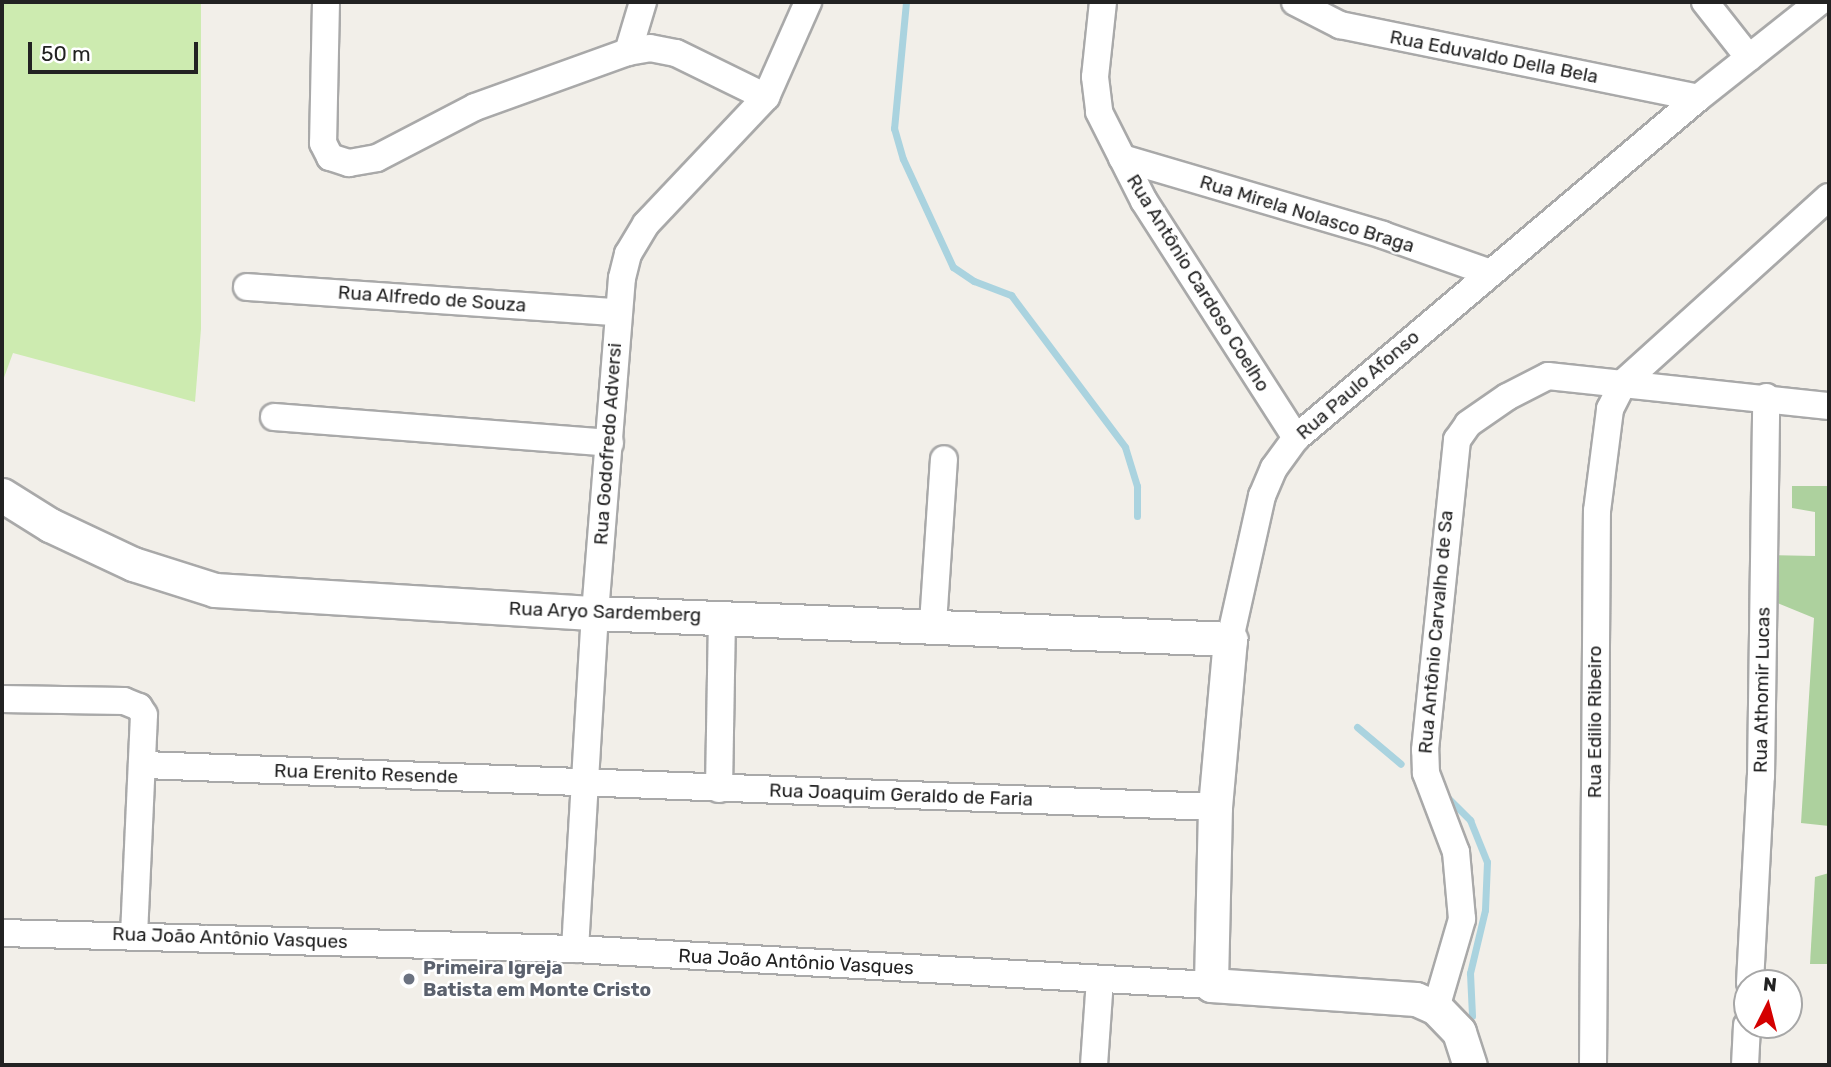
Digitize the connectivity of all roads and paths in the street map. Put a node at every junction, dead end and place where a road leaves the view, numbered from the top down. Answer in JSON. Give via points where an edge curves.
{"nodes":[{"id":1,"x":326,"y":2,"type":"edge"},
{"id":2,"x":643,"y":2,"type":"edge"},
{"id":3,"x":808,"y":2,"type":"edge"},
{"id":4,"x":1103,"y":2,"type":"edge"},
{"id":5,"x":1296,"y":2,"type":"edge"},
{"id":6,"x":1705,"y":2,"type":"edge"},
{"id":7,"x":1819,"y":2,"type":"edge"},
{"id":8,"x":628,"y":52,"type":"junction"},
{"id":9,"x":1749,"y":58,"type":"junction"},
{"id":10,"x":766,"y":97,"type":"junction"},
{"id":11,"x":1698,"y":98,"type":"junction"},
{"id":12,"x":1122,"y":158,"type":"junction"},
{"id":13,"x":1829,"y":197,"type":"edge"},
{"id":14,"x":1491,"y":273,"type":"junction"},
{"id":15,"x":247,"y":287,"type":"dead end"},
{"id":16,"x":618,"y":312,"type":"junction"},
{"id":17,"x":1624,"y":382,"type":"junction"},
{"id":18,"x":1766,"y":397,"type":"junction"},
{"id":19,"x":1829,"y":406,"type":"edge"},
{"id":20,"x":274,"y":417,"type":"dead end"},
{"id":21,"x":1296,"y":438,"type":"junction"},
{"id":22,"x":610,"y":443,"type":"junction"},
{"id":23,"x":944,"y":459,"type":"dead end"},
{"id":24,"x":2,"y":495,"type":"edge"},
{"id":25,"x":595,"y":613,"type":"junction"},
{"id":26,"x":722,"y":617,"type":"junction"},
{"id":27,"x":933,"y":624,"type":"junction"},
{"id":28,"x":1230,"y":639,"type":"junction"},
{"id":29,"x":2,"y":699,"type":"edge"},
{"id":30,"x":145,"y":765,"type":"junction"},
{"id":31,"x":586,"y":783,"type":"junction"},
{"id":32,"x":719,"y":789,"type":"junction"},
{"id":33,"x":1215,"y":807,"type":"junction"},
{"id":34,"x":2,"y":933,"type":"edge"},
{"id":35,"x":134,"y":935,"type":"junction"},
{"id":36,"x":575,"y":949,"type":"junction"},
{"id":37,"x":1751,"y":969,"type":"edge"},
{"id":38,"x":1100,"y":980,"type":"junction"},
{"id":39,"x":1211,"y":985,"type":"junction"},
{"id":40,"x":1436,"y":1008,"type":"junction"},
{"id":41,"x":1746,"y":1039,"type":"edge"},
{"id":42,"x":1094,"y":1065,"type":"edge"},
{"id":43,"x":1470,"y":1065,"type":"edge"},
{"id":44,"x":1593,"y":1065,"type":"edge"},
{"id":45,"x":1745,"y":1065,"type":"edge"}],
"edges":[{"from":1,"to":8,"type":"street","via":[[323,143],[330,157],[349,163],[377,159],[475,107]]},
{"from":2,"to":8,"type":"street"},
{"from":3,"to":10,"type":"street","name":"Rua Godofredo Adversi"},
{"from":4,"to":12,"type":"street","name":"Rua Antônio Cardoso Coelho","via":[[1097,36],[1097,100]]},
{"from":5,"to":11,"type":"street","name":"Rua Eduvaldo Della Bela","via":[[1340,24]]},
{"from":6,"to":9,"type":"street"},
{"from":7,"to":9,"type":"street","name":"Rua Paulo Afonso"},
{"from":8,"to":10,"type":"street","via":[[650,48],[676,53]]},
{"from":9,"to":11,"type":"street","name":"Rua Paulo Afonso"},
{"from":10,"to":16,"type":"street","name":"Rua Godofredo Adversi","via":[[646,224],[628,254]]},
{"from":11,"to":14,"type":"street","name":"Rua Paulo Afonso"},
{"from":12,"to":14,"type":"street","name":"Rua Mirela Nolasco Braga","via":[[1383,235]]},
{"from":12,"to":21,"type":"street","name":"Rua Antônio Cardoso Coelho","via":[[1144,201]]},
{"from":13,"to":17,"type":"street"},
{"from":14,"to":21,"type":"street","name":"Rua Paulo Afonso"},
{"from":15,"to":16,"type":"street","name":"Rua Alfredo de Souza"},
{"from":16,"to":22,"type":"street","name":"Rua Godofredo Adversi"},
{"from":17,"to":18,"type":"street","name":"Rua Antônio Carvalho de Sa"},
{"from":17,"to":40,"type":"street","name":"Rua Antônio Carvalho de Sa","via":[[1548,376],[1468,424],[1457,440],[1451,463],[1425,750],[1426,773],[1456,852],[1462,919]]},
{"from":17,"to":44,"type":"street","name":"Rua Edilio Ribeiro","via":[[1610,409],[1597,511]]},
{"from":18,"to":19,"type":"street","name":"Rua Antônio Carvalho de Sa"},
{"from":18,"to":37,"type":"street","name":"Rua Athomir Lucas","via":[[1761,776]]},
{"from":20,"to":22,"type":"street"},
{"from":21,"to":28,"type":"street","name":"Rua Paulo Afonso","via":[[1274,468],[1262,496]]},
{"from":22,"to":25,"type":"street","name":"Rua Godofredo Adversi"},
{"from":23,"to":27,"type":"street"},
{"from":24,"to":25,"type":"street","name":"Rua Aryo Sardemberg","via":[[50,525],[133,564],[215,590]]},
{"from":25,"to":26,"type":"street","name":"Rua Aryo Sardemberg"},
{"from":25,"to":31,"type":"street","name":"Rua Godofredo Adversi"},
{"from":26,"to":27,"type":"street","name":"Rua Aryo Sardemberg"},
{"from":26,"to":32,"type":"street"},
{"from":27,"to":28,"type":"street","name":"Rua Aryo Sardemberg"},
{"from":28,"to":33,"type":"street","name":"Rua Paulo Afonso"},
{"from":29,"to":30,"type":"street","via":[[124,701],[139,707],[144,715]]},
{"from":30,"to":31,"type":"street","name":"Rua Erenito Resende"},
{"from":30,"to":35,"type":"street"},
{"from":31,"to":32,"type":"street","name":"Rua Joaquim Geraldo de Faria"},
{"from":31,"to":36,"type":"street","name":"Rua Godofredo Adversi"},
{"from":32,"to":33,"type":"street","name":"Rua Joaquim Geraldo de Faria"},
{"from":33,"to":39,"type":"street","name":"Rua Paulo Afonso"},
{"from":34,"to":35,"type":"street","name":"Rua João Antônio Vasques"},
{"from":35,"to":36,"type":"street","name":"Rua João Antônio Vasques"},
{"from":36,"to":38,"type":"street","name":"Rua João Antônio Vasques"},
{"from":38,"to":39,"type":"street","name":"Rua João Antônio Vasques"},
{"from":38,"to":42,"type":"street"},
{"from":39,"to":40,"type":"street","name":"Rua João Antônio Vasques","via":[[1395,995]]},
{"from":40,"to":43,"type":"street","name":"Rua João Antônio Vasques","via":[[1459,1032]]},
{"from":41,"to":45,"type":"street"}]}
